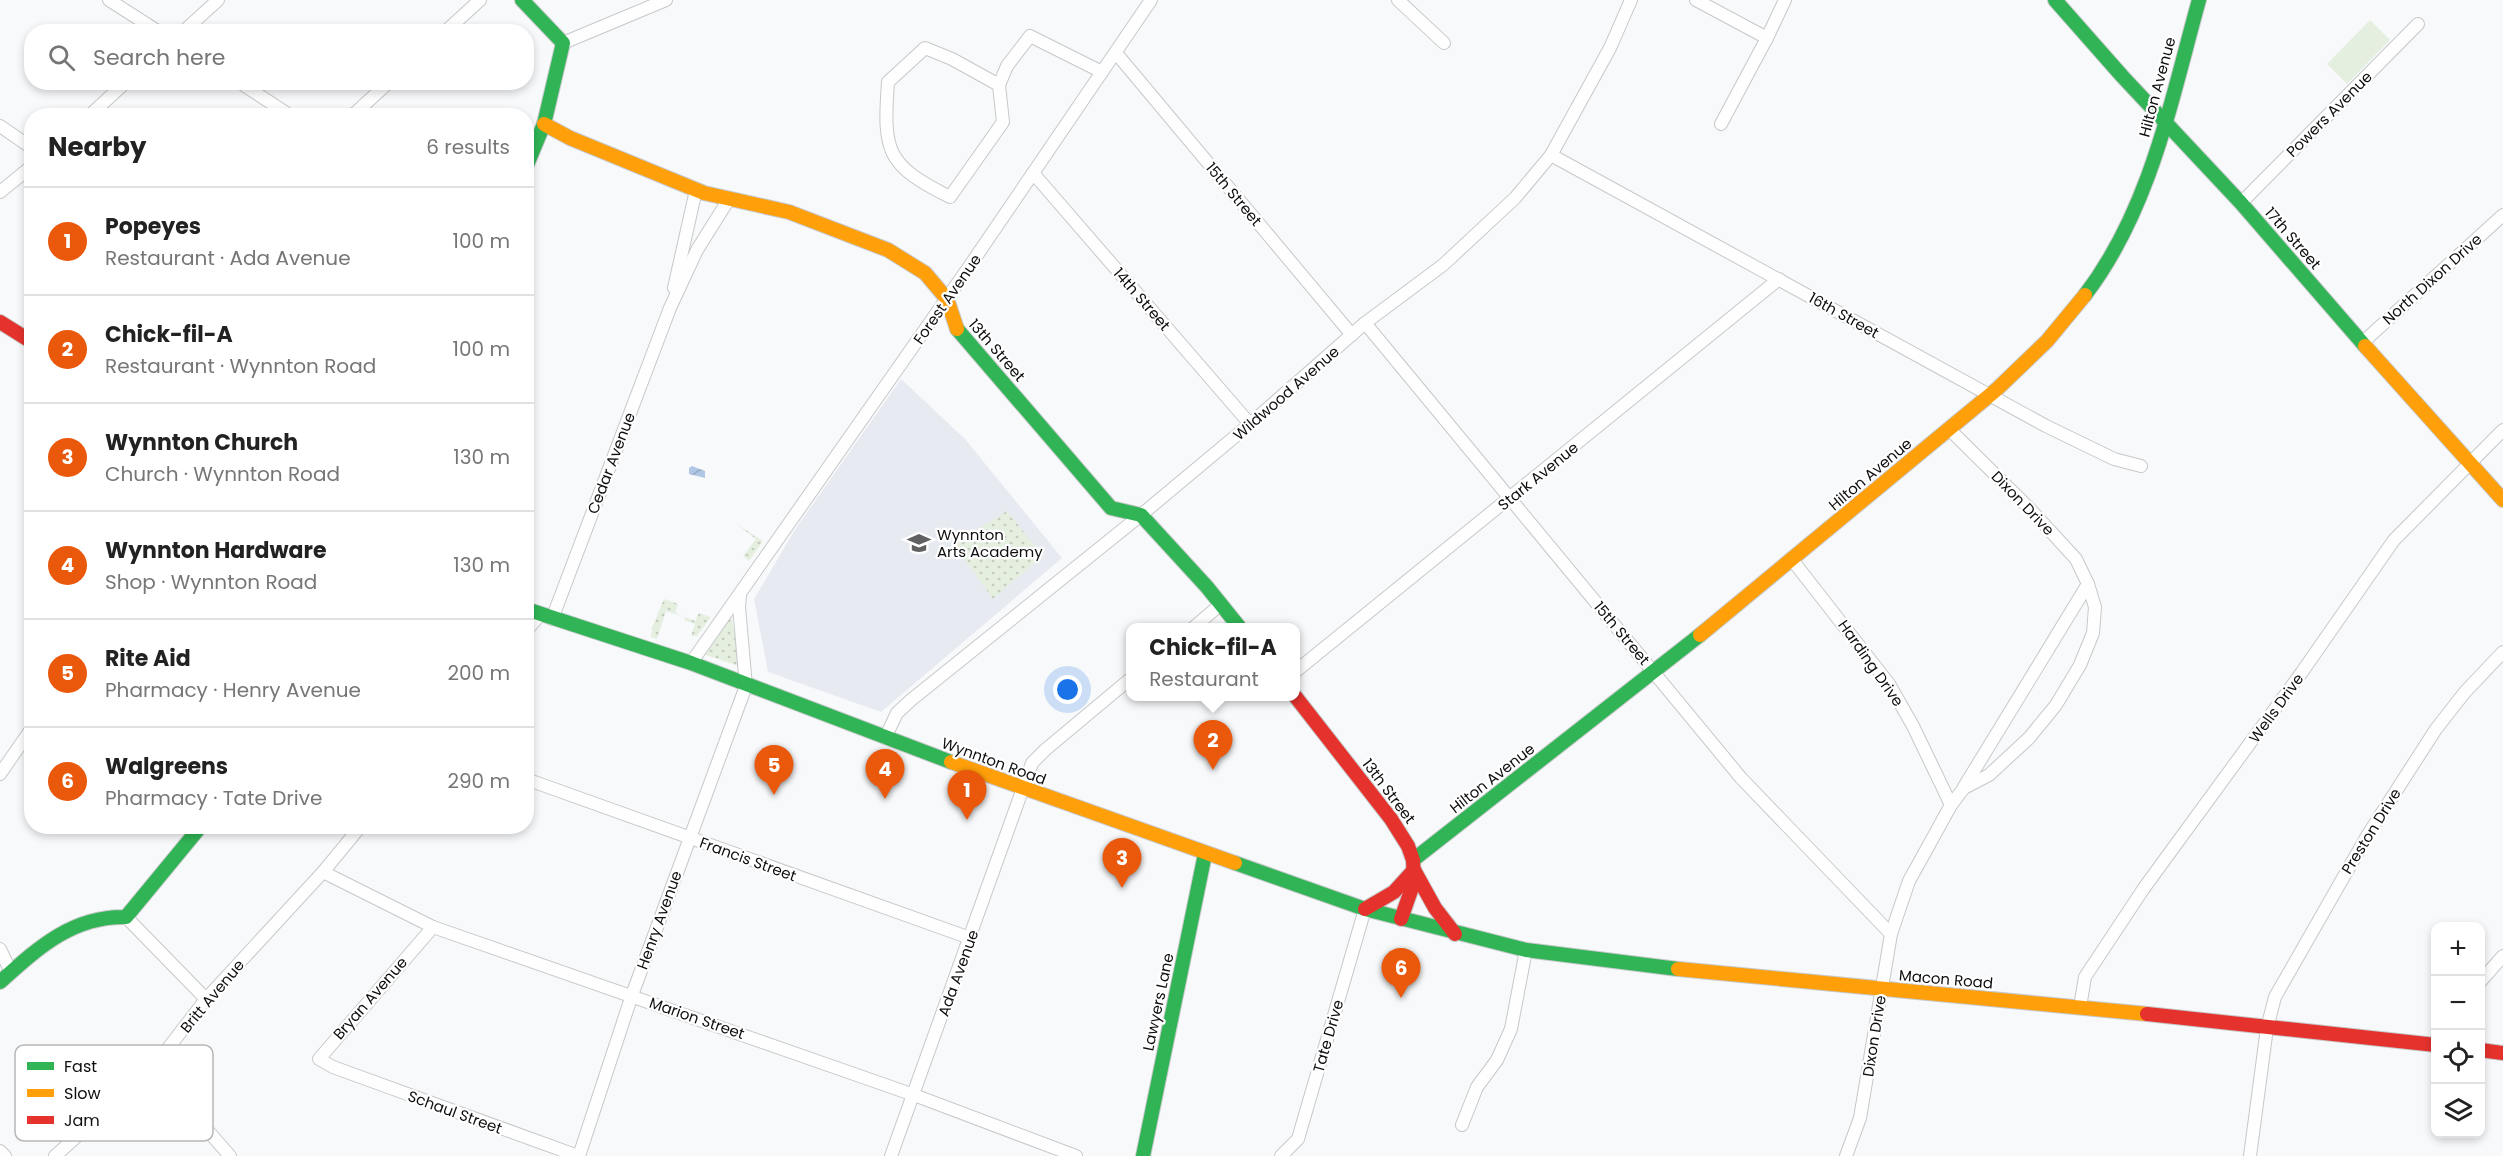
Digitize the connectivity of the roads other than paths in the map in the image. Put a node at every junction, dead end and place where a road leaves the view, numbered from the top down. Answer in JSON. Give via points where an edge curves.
{"nodes":[{"id":1,"x":110,"y":0,"type":"edge"},
{"id":2,"x":218,"y":0,"type":"edge"},
{"id":3,"x":480,"y":0,"type":"edge"},
{"id":4,"x":522,"y":0,"type":"edge"},
{"id":5,"x":666,"y":0,"type":"edge"},
{"id":6,"x":1151,"y":0,"type":"edge"},
{"id":7,"x":1398,"y":0,"type":"edge"},
{"id":8,"x":1631,"y":0,"type":"edge"},
{"id":9,"x":1696,"y":0,"type":"edge"},
{"id":10,"x":1785,"y":0,"type":"edge"},
{"id":11,"x":2055,"y":0,"type":"edge"},
{"id":12,"x":2199,"y":0,"type":"edge"},
{"id":13,"x":147,"y":24,"type":"edge"},
{"id":14,"x":192,"y":24,"type":"edge"},
{"id":15,"x":454,"y":24,"type":"edge"},
{"id":16,"x":2418,"y":24,"type":"dead end"},
{"id":17,"x":1767,"y":38,"type":"junction"},
{"id":18,"x":563,"y":43,"type":"junction"},
{"id":19,"x":1444,"y":43,"type":"dead end"},
{"id":20,"x":1116,"y":53,"type":"junction"},
{"id":21,"x":1102,"y":72,"type":"junction"},
{"id":22,"x":999,"y":85,"type":"junction"},
{"id":23,"x":117,"y":90,"type":"edge"},
{"id":24,"x":251,"y":90,"type":"edge"},
{"id":25,"x":380,"y":90,"type":"edge"},
{"id":26,"x":98,"y":108,"type":"edge"},
{"id":27,"x":279,"y":108,"type":"edge"},
{"id":28,"x":361,"y":108,"type":"edge"},
{"id":29,"x":2164,"y":123,"type":"junction"},
{"id":30,"x":544,"y":124,"type":"junction"},
{"id":31,"x":1721,"y":124,"type":"dead end"},
{"id":32,"x":0,"y":126,"type":"edge"},
{"id":33,"x":24,"y":142,"type":"edge"},
{"id":34,"x":534,"y":148,"type":"edge"},
{"id":35,"x":1551,"y":155,"type":"junction"},
{"id":36,"x":24,"y":172,"type":"edge"},
{"id":37,"x":1033,"y":173,"type":"junction"},
{"id":38,"x":696,"y":190,"type":"junction"},
{"id":39,"x":0,"y":192,"type":"edge"},
{"id":40,"x":729,"y":199,"type":"junction"},
{"id":41,"x":2241,"y":203,"type":"junction"},
{"id":42,"x":2503,"y":215,"type":"edge"},
{"id":43,"x":1779,"y":279,"type":"junction"},
{"id":44,"x":947,"y":299,"type":"junction"},
{"id":45,"x":670,"y":308,"type":"junction"},
{"id":46,"x":0,"y":322,"type":"edge"},
{"id":47,"x":1365,"y":323,"type":"junction"},
{"id":48,"x":1352,"y":335,"type":"junction"},
{"id":49,"x":24,"y":337,"type":"edge"},
{"id":50,"x":2361,"y":343,"type":"junction"},
{"id":51,"x":1989,"y":396,"type":"junction"},
{"id":52,"x":1250,"y":424,"type":"junction"},
{"id":53,"x":1949,"y":429,"type":"junction"},
{"id":54,"x":2503,"y":430,"type":"edge"},
{"id":55,"x":2470,"y":462,"type":"junction"},
{"id":56,"x":2141,"y":466,"type":"dead end"},
{"id":57,"x":1511,"y":498,"type":"junction"},
{"id":58,"x":2503,"y":500,"type":"edge"},
{"id":59,"x":1141,"y":515,"type":"junction"},
{"id":60,"x":1793,"y":561,"type":"junction"},
{"id":61,"x":2088,"y":584,"type":"junction"},
{"id":62,"x":740,"y":596,"type":"junction"},
{"id":63,"x":1221,"y":604,"type":"junction"},
{"id":64,"x":534,"y":612,"type":"edge"},
{"id":65,"x":546,"y":617,"type":"junction"},
{"id":66,"x":1197,"y":623,"type":"edge"},
{"id":67,"x":1237,"y":623,"type":"edge"},
{"id":68,"x":534,"y":625,"type":"edge"},
{"id":69,"x":2503,"y":652,"type":"edge"},
{"id":70,"x":691,"y":663,"type":"junction"},
{"id":71,"x":1300,"y":668,"type":"edge"},
{"id":72,"x":1654,"y":672,"type":"junction"},
{"id":73,"x":1126,"y":683,"type":"edge"},
{"id":74,"x":747,"y":686,"type":"junction"},
{"id":75,"x":1299,"y":701,"type":"edge"},
{"id":76,"x":885,"y":738,"type":"junction"},
{"id":77,"x":24,"y":740,"type":"edge"},
{"id":78,"x":0,"y":774,"type":"edge"},
{"id":79,"x":534,"y":782,"type":"edge"},
{"id":80,"x":1964,"y":788,"type":"junction"},
{"id":81,"x":1023,"y":789,"type":"junction"},
{"id":82,"x":1951,"y":805,"type":"junction"},
{"id":83,"x":194,"y":834,"type":"edge"},
{"id":84,"x":354,"y":834,"type":"edge"},
{"id":85,"x":688,"y":838,"type":"junction"},
{"id":86,"x":1205,"y":854,"type":"junction"},
{"id":87,"x":1413,"y":865,"type":"junction"},
{"id":88,"x":323,"y":872,"type":"junction"},
{"id":89,"x":1365,"y":909,"type":"junction"},
{"id":90,"x":126,"y":917,"type":"junction"},
{"id":91,"x":1401,"y":920,"type":"junction"},
{"id":92,"x":433,"y":927,"type":"junction"},
{"id":93,"x":1891,"y":933,"type":"junction"},
{"id":94,"x":1455,"y":934,"type":"junction"},
{"id":95,"x":970,"y":938,"type":"junction"},
{"id":96,"x":0,"y":950,"type":"edge"},
{"id":97,"x":1526,"y":951,"type":"junction"},
{"id":98,"x":2503,"y":956,"type":"edge"},
{"id":99,"x":11,"y":972,"type":"junction"},
{"id":100,"x":2485,"y":977,"type":"edge"},
{"id":101,"x":0,"y":982,"type":"edge"},
{"id":102,"x":1881,"y":989,"type":"junction"},
{"id":103,"x":632,"y":995,"type":"junction"},
{"id":104,"x":206,"y":999,"type":"junction"},
{"id":105,"x":2080,"y":1007,"type":"junction"},
{"id":106,"x":2267,"y":1028,"type":"junction"},
{"id":107,"x":2431,"y":1044,"type":"edge"},
{"id":108,"x":171,"y":1045,"type":"edge"},
{"id":109,"x":2485,"y":1051,"type":"edge"},
{"id":110,"x":2503,"y":1053,"type":"edge"},
{"id":111,"x":333,"y":1067,"type":"joint"},
{"id":112,"x":914,"y":1095,"type":"junction"},
{"id":113,"x":1462,"y":1125,"type":"dead end"},
{"id":114,"x":213,"y":1137,"type":"edge"},
{"id":115,"x":72,"y":1141,"type":"edge"},
{"id":116,"x":0,"y":1151,"type":"edge"},
{"id":117,"x":5,"y":1156,"type":"edge"},
{"id":118,"x":55,"y":1156,"type":"edge"},
{"id":119,"x":230,"y":1156,"type":"edge"},
{"id":120,"x":578,"y":1156,"type":"edge"},
{"id":121,"x":891,"y":1156,"type":"edge"},
{"id":122,"x":1076,"y":1156,"type":"edge"},
{"id":123,"x":1143,"y":1156,"type":"edge"},
{"id":124,"x":1281,"y":1156,"type":"edge"},
{"id":125,"x":1846,"y":1156,"type":"edge"},
{"id":126,"x":2250,"y":1156,"type":"edge"}],
"edges":[{"from":1,"to":13,"type":"street"},
{"from":2,"to":14,"type":"street"},
{"from":3,"to":15,"type":"street"},
{"from":4,"to":18,"type":"main road"},
{"from":5,"to":18,"type":"street"},
{"from":6,"to":20,"type":"street","name":"Forest Avenue"},
{"from":7,"to":19,"type":"street"},
{"from":8,"to":35,"type":"street","name":"Wildwood Avenue","via":[[1610,48]]},
{"from":9,"to":17,"type":"street"},
{"from":10,"to":17,"type":"street"},
{"from":11,"to":29,"type":"main road","name":"17th Street"},
{"from":12,"to":29,"type":"main road","name":"Hilton Avenue"},
{"from":16,"to":41,"type":"street","name":"Powers Avenue"},
{"from":17,"to":31,"type":"street"},
{"from":18,"to":30,"type":"main road"},
{"from":20,"to":21,"type":"street","name":"Forest Avenue"},
{"from":20,"to":48,"type":"street","name":"15th Street"},
{"from":21,"to":22,"type":"street","via":[[1030,36],[1007,66]]},
{"from":21,"to":37,"type":"street","name":"Forest Avenue"},
{"from":22,"to":22,"type":"street","via":[[1003,122],[950,197],[919,182],[897,162],[888,146],[888,82],[926,48]]},
{"from":23,"to":26,"type":"street"},
{"from":24,"to":27,"type":"street"},
{"from":25,"to":28,"type":"street"},
{"from":29,"to":41,"type":"main road","name":"17th Street"},
{"from":29,"to":51,"type":"main road","name":"Hilton Avenue","via":[[2140,193],[2093,285],[2046,343]]},
{"from":30,"to":34,"type":"main road"},
{"from":30,"to":38,"type":"main road","name":"13th Street"},
{"from":32,"to":33,"type":"street"},
{"from":35,"to":43,"type":"street","name":"16th Street"},
{"from":35,"to":47,"type":"street","name":"Wildwood Avenue","via":[[1515,198],[1444,264]]},
{"from":36,"to":39,"type":"street"},
{"from":37,"to":44,"type":"street","name":"Forest Avenue"},
{"from":37,"to":52,"type":"street","name":"14th Street"},
{"from":38,"to":40,"type":"main road","name":"13th Street"},
{"from":38,"to":45,"type":"street"},
{"from":40,"to":44,"type":"main road","name":"13th Street","via":[[789,212],[888,250],[925,273]]},
{"from":40,"to":45,"type":"street","via":[[697,250]]},
{"from":41,"to":50,"type":"main road","name":"17th Street"},
{"from":42,"to":50,"type":"street","name":"North Dixon Drive"},
{"from":43,"to":51,"type":"street","name":"16th Street"},
{"from":43,"to":57,"type":"street","name":"Stark Avenue"},
{"from":44,"to":59,"type":"main road","name":"13th Street","via":[[955,327],[1111,508]]},
{"from":44,"to":62,"type":"street","name":"Forest Avenue"},
{"from":45,"to":65,"type":"street","name":"Cedar Avenue"},
{"from":46,"to":49,"type":"main road"},
{"from":47,"to":48,"type":"street","name":"Wildwood Avenue"},
{"from":47,"to":57,"type":"street","name":"15th Street"},
{"from":48,"to":52,"type":"street","name":"Wildwood Avenue"},
{"from":50,"to":55,"type":"main road","name":"17th Street"},
{"from":51,"to":53,"type":"main road","name":"Hilton Avenue"},
{"from":51,"to":56,"type":"street","name":"16th Street","via":[[2114,459]]},
{"from":52,"to":59,"type":"street","name":"Wildwood Avenue"},
{"from":53,"to":60,"type":"main road","name":"Hilton Avenue"},
{"from":53,"to":61,"type":"street","name":"Dixon Drive","via":[[2076,558]]},
{"from":54,"to":55,"type":"street","name":"Wells Drive"},
{"from":55,"to":58,"type":"main road","name":"17th Street"},
{"from":55,"to":105,"type":"street","name":"Wells Drive","via":[[2394,540],[2144,888],[2085,977]]},
{"from":57,"to":71,"type":"street","name":"Stark Avenue"},
{"from":57,"to":72,"type":"street","name":"15th Street"},
{"from":59,"to":63,"type":"main road"},
{"from":59,"to":76,"type":"street","name":"Wildwood Avenue","via":[[910,700],[897,713]]},
{"from":60,"to":72,"type":"main road","name":"Hilton Avenue"},
{"from":60,"to":82,"type":"street","name":"Harding Drive","via":[[1889,684]]},
{"from":61,"to":80,"type":"street","name":"Dixon Drive"},
{"from":61,"to":80,"type":"street","name":"Dixon Drive","via":[[2095,608],[2093,633],[2080,665],[2056,705],[2029,738],[1989,775]]},
{"from":62,"to":70,"type":"street","name":"Forest Avenue"},
{"from":62,"to":74,"type":"street"},
{"from":63,"to":66,"type":"street"},
{"from":63,"to":67,"type":"main road"},
{"from":64,"to":65,"type":"main road","name":"Wynnton Road"},
{"from":65,"to":68,"type":"street"},
{"from":65,"to":70,"type":"main road","name":"Wynnton Road"},
{"from":69,"to":106,"type":"street","name":"Preston Drive","via":[[2436,729],[2367,836],[2276,997]]},
{"from":70,"to":74,"type":"main road","name":"Wynnton Road"},
{"from":72,"to":87,"type":"main road","name":"Hilton Avenue"},
{"from":72,"to":93,"type":"street","name":"15th Street","via":[[1741,778]]},
{"from":73,"to":81,"type":"street","via":[[1032,763]]},
{"from":74,"to":76,"type":"main road","name":"Wynnton Road"},
{"from":74,"to":85,"type":"street","name":"Henry Avenue"},
{"from":75,"to":87,"type":"main road","name":"13th Street","via":[[1401,833]]},
{"from":76,"to":81,"type":"main road","name":"Wynnton Road"},
{"from":77,"to":78,"type":"street"},
{"from":79,"to":85,"type":"street","name":"Francis Street"},
{"from":80,"to":82,"type":"street","name":"Dixon Drive"},
{"from":81,"to":86,"type":"main road","name":"Wynnton Road"},
{"from":81,"to":95,"type":"street","name":"Ada Avenue"},
{"from":82,"to":93,"type":"street","name":"Dixon Drive","via":[[1909,881]]},
{"from":83,"to":90,"type":"main road"},
{"from":84,"to":88,"type":"street","name":"Britt Avenue"},
{"from":85,"to":95,"type":"street","name":"Francis Street"},
{"from":85,"to":103,"type":"street","name":"Henry Avenue"},
{"from":86,"to":89,"type":"main road","name":"Wynnton Road"},
{"from":86,"to":123,"type":"main road","name":"Lawyers Lane"},
{"from":87,"to":89,"type":"main road","name":"Hilton Avenue","via":[[1394,892]]},
{"from":87,"to":91,"type":"main road","via":[[1414,882]]},
{"from":87,"to":94,"type":"main road","name":"13th Street","via":[[1435,908]]},
{"from":88,"to":92,"type":"street","name":"Marion Street"},
{"from":88,"to":104,"type":"street","name":"Britt Avenue"},
{"from":89,"to":91,"type":"main road","name":"Wynnton Road"},
{"from":89,"to":124,"type":"street","name":"Tate Drive","via":[[1298,1139]]},
{"from":90,"to":99,"type":"main road","via":[[102,917],[73,928],[38,947]]},
{"from":90,"to":104,"type":"street"},
{"from":91,"to":94,"type":"main road","name":"Wynnton Road"},
{"from":92,"to":103,"type":"street","name":"Marion Street"},
{"from":92,"to":111,"type":"street","name":"Bryan Avenue","via":[[319,1059]]},
{"from":93,"to":102,"type":"street","name":"Dixon Drive"},
{"from":94,"to":97,"type":"main road","name":"Macon Road"},
{"from":95,"to":112,"type":"street","name":"Ada Avenue"},
{"from":96,"to":99,"type":"street"},
{"from":97,"to":102,"type":"main road","name":"Macon Road"},
{"from":97,"to":113,"type":"street","via":[[1511,1029],[1497,1060],[1477,1087]]},
{"from":98,"to":100,"type":"street"},
{"from":99,"to":101,"type":"main road"},
{"from":102,"to":105,"type":"main road","name":"Macon Road"},
{"from":102,"to":125,"type":"street","name":"Dixon Drive","via":[[1860,1118]]},
{"from":103,"to":112,"type":"street","name":"Marion Street"},
{"from":103,"to":120,"type":"street","name":"Henry Avenue"},
{"from":104,"to":108,"type":"street","name":"Britt Avenue"},
{"from":105,"to":106,"type":"main road","name":"Macon Road"},
{"from":106,"to":107,"type":"main road","name":"Macon Road"},
{"from":106,"to":126,"type":"street","name":"Preston Drive"},
{"from":109,"to":110,"type":"main road"},
{"from":111,"to":120,"type":"street","name":"Schaul Street"},
{"from":112,"to":121,"type":"street","name":"Ada Avenue"},
{"from":112,"to":122,"type":"street","name":"Marion Street"},
{"from":114,"to":119,"type":"street"},
{"from":115,"to":118,"type":"street","name":"Britt Avenue"},
{"from":116,"to":117,"type":"street"}]}
